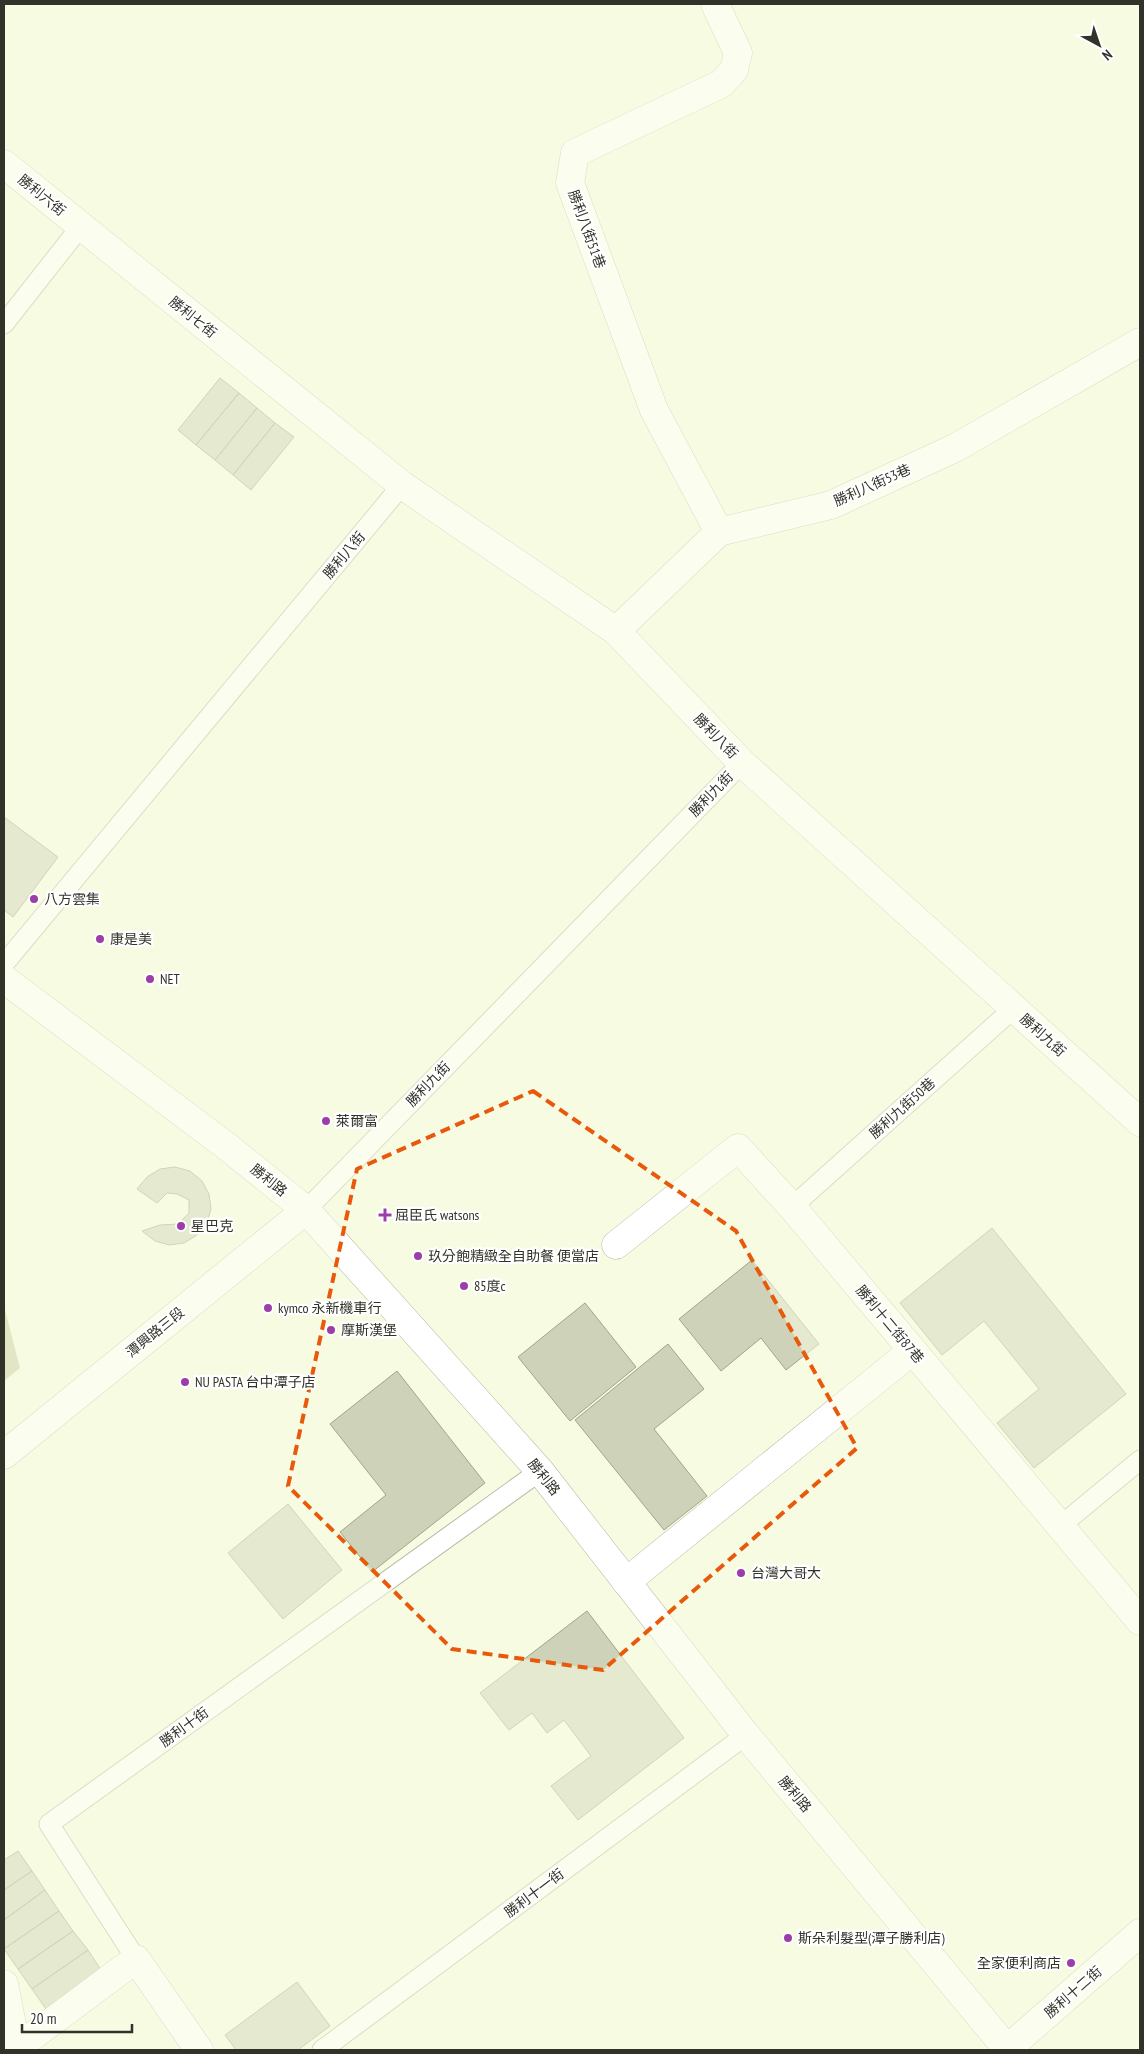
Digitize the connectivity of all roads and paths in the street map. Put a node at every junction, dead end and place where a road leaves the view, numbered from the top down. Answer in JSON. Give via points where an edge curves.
{"nodes":[{"id":1,"x":715,"y":4,"type":"edge"},
{"id":2,"x":4,"y":164,"type":"edge"},
{"id":3,"x":81,"y":226,"type":"junction"},
{"id":4,"x":4,"y":324,"type":"edge"},
{"id":5,"x":1140,"y":342,"type":"edge"},
{"id":6,"x":402,"y":485,"type":"junction"},
{"id":7,"x":719,"y":532,"type":"junction"},
{"id":8,"x":616,"y":631,"type":"junction"},
{"id":9,"x":742,"y":763,"type":"junction"},
{"id":10,"x":4,"y":964,"type":"edge"},
{"id":11,"x":4,"y":979,"type":"edge"},
{"id":12,"x":1012,"y":1009,"type":"junction"},
{"id":13,"x":1140,"y":1122,"type":"edge"},
{"id":14,"x":792,"y":1207,"type":"junction"},
{"id":15,"x":306,"y":1210,"type":"junction"},
{"id":16,"x":616,"y":1245,"type":"dead end"},
{"id":17,"x":912,"y":1351,"type":"junction"},
{"id":18,"x":4,"y":1455,"type":"edge"},
{"id":19,"x":1140,"y":1460,"type":"edge"},
{"id":20,"x":540,"y":1471,"type":"junction"},
{"id":21,"x":1059,"y":1527,"type":"junction"},
{"id":22,"x":626,"y":1582,"type":"junction"},
{"id":23,"x":1140,"y":1621,"type":"edge"},
{"id":24,"x":746,"y":1735,"type":"junction"},
{"id":25,"x":1140,"y":1933,"type":"edge"},
{"id":26,"x":136,"y":1959,"type":"junction"},
{"id":27,"x":4,"y":1984,"type":"edge"},
{"id":28,"x":6,"y":2050,"type":"edge"},
{"id":29,"x":14,"y":2050,"type":"edge"},
{"id":30,"x":199,"y":2050,"type":"edge"},
{"id":31,"x":322,"y":2050,"type":"edge"},
{"id":32,"x":1007,"y":2050,"type":"edge"}],
"edges":[{"from":1,"to":7,"type":"street","name":"勝利八街51巷","via":[[738,53],[734,70],[720,84],[575,153],[570,183],[654,410]]},
{"from":2,"to":3,"type":"street","name":"勝利六街"},
{"from":3,"to":4,"type":"lane"},
{"from":3,"to":6,"type":"street","name":"勝利七街"},
{"from":5,"to":7,"type":"street","name":"勝利八街53巷","via":[[955,448],[831,505]]},
{"from":6,"to":8,"type":"street","name":"勝利八街"},
{"from":6,"to":10,"type":"lane","name":"勝利八街"},
{"from":7,"to":8,"type":"street"},
{"from":8,"to":9,"type":"street","name":"勝利八街"},
{"from":9,"to":12,"type":"street","name":"勝利九街"},
{"from":9,"to":15,"type":"lane","name":"勝利九街"},
{"from":11,"to":15,"type":"street","name":"勝利路"},
{"from":12,"to":13,"type":"street","name":"勝利九街"},
{"from":12,"to":14,"type":"lane","name":"勝利九街50巷"},
{"from":14,"to":16,"type":"street","name":"勝利十二街87巷","via":[[738,1148]]},
{"from":14,"to":17,"type":"street","name":"勝利十二街87巷"},
{"from":15,"to":18,"type":"street","name":"潭興路三段"},
{"from":15,"to":20,"type":"street","name":"勝利路"},
{"from":17,"to":21,"type":"street","name":"勝利十二街87巷"},
{"from":17,"to":22,"type":"street"},
{"from":19,"to":21,"type":"lane"},
{"from":20,"to":22,"type":"street","name":"勝利路"},
{"from":20,"to":26,"type":"lane","name":"勝利十街","via":[[49,1824]]},
{"from":21,"to":23,"type":"street","name":"勝利十二街87巷"},
{"from":22,"to":24,"type":"street","name":"勝利路"},
{"from":24,"to":31,"type":"lane","name":"勝利十一街"},
{"from":24,"to":32,"type":"street","name":"勝利路"},
{"from":25,"to":32,"type":"street","name":"勝利十二街"},
{"from":26,"to":29,"type":"street"},
{"from":26,"to":30,"type":"street","name":"勝利十街"},
{"from":27,"to":28,"type":"street","via":[[12,2025]]}]}
